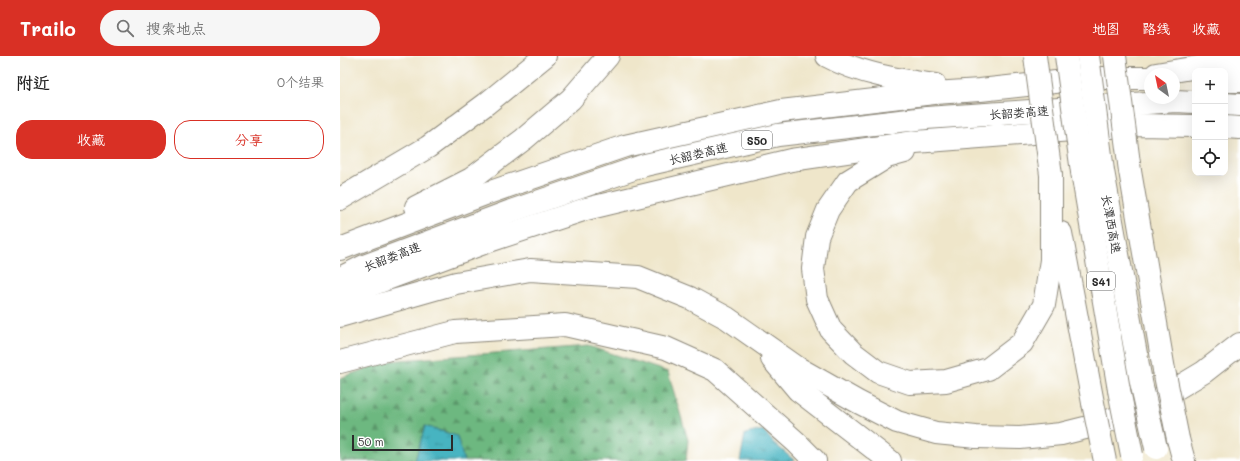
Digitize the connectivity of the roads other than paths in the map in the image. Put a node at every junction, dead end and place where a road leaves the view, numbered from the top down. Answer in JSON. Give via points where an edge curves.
{"nodes":[{"id":1,"x":545,"y":56,"type":"edge"},
{"id":2,"x":608,"y":56,"type":"edge"},
{"id":3,"x":827,"y":56,"type":"edge"},
{"id":4,"x":1035,"y":56,"type":"edge"},
{"id":5,"x":1066,"y":56,"type":"edge"},
{"id":6,"x":1088,"y":56,"type":"edge"},
{"id":7,"x":1114,"y":56,"type":"edge"},
{"id":8,"x":1240,"y":60,"type":"edge"},
{"id":9,"x":1180,"y":70,"type":"edge"},
{"id":10,"x":1143,"y":77,"type":"edge"},
{"id":11,"x":1180,"y":79,"type":"edge"},
{"id":12,"x":1192,"y":79,"type":"edge"},
{"id":13,"x":1228,"y":81,"type":"edge"},
{"id":14,"x":1240,"y":81,"type":"edge"},
{"id":15,"x":980,"y":90,"type":"junction"},
{"id":16,"x":1192,"y":102,"type":"edge"},
{"id":17,"x":1228,"y":104,"type":"edge"},
{"id":18,"x":1240,"y":105,"type":"edge"},
{"id":19,"x":1192,"y":126,"type":"edge"},
{"id":20,"x":1228,"y":127,"type":"edge"},
{"id":21,"x":1240,"y":128,"type":"edge"},
{"id":22,"x":954,"y":139,"type":"junction"},
{"id":23,"x":1092,"y":172,"type":"junction"},
{"id":24,"x":1051,"y":175,"type":"junction"},
{"id":25,"x":340,"y":199,"type":"edge"},
{"id":26,"x":340,"y":240,"type":"edge"},
{"id":27,"x":340,"y":249,"type":"edge"},
{"id":28,"x":340,"y":278,"type":"edge"},
{"id":29,"x":340,"y":299,"type":"edge"},
{"id":30,"x":340,"y":316,"type":"edge"},
{"id":31,"x":755,"y":338,"type":"junction"},
{"id":32,"x":1240,"y":344,"type":"edge"},
{"id":33,"x":340,"y":362,"type":"edge"},
{"id":34,"x":1157,"y":454,"type":"edge"},
{"id":35,"x":1133,"y":458,"type":"edge"},
{"id":36,"x":815,"y":461,"type":"edge"},
{"id":37,"x":890,"y":461,"type":"edge"},
{"id":38,"x":1105,"y":461,"type":"edge"},
{"id":39,"x":1184,"y":461,"type":"edge"}],
"edges":[{"from":1,"to":25,"type":"highway","via":[[486,104],[428,146]]},
{"from":2,"to":26,"type":"highway","via":[[571,99],[471,179],[397,216]]},
{"from":3,"to":15,"type":"highway","via":[[841,64],[897,80]]},
{"from":4,"to":24,"type":"highway","bridge":true},
{"from":5,"to":23,"type":"highway","name":"长潭西高速","number":"S41","bridge":true},
{"from":6,"to":23,"type":"highway","name":"长潭西高速","number":"S41","bridge":true},
{"from":7,"to":39,"type":"highway","bridge":true,"via":[[1130,171],[1164,370]]},
{"from":8,"to":9,"type":"highway"},
{"from":10,"to":15,"type":"highway","via":[[1093,78]]},
{"from":11,"to":12,"type":"highway"},
{"from":13,"to":14,"type":"highway"},
{"from":15,"to":27,"type":"highway","via":[[781,111],[626,146],[485,194]]},
{"from":16,"to":28,"type":"highway","name":"长韶娄高速","number":"S50","via":[[926,118],[778,135],[645,165],[511,211],[364,266]]},
{"from":17,"to":18,"type":"highway"},
{"from":19,"to":22,"type":"highway","name":"长韶娄高速","number":"S50","via":[[1137,125]]},
{"from":20,"to":21,"type":"highway"},
{"from":22,"to":24,"type":"highway","via":[[887,157],[848,181],[828,210],[817,237],[813,269],[817,299],[831,330],[853,353],[878,372],[910,382],[946,381],[988,369],[1022,343],[1044,305],[1051,260]]},
{"from":22,"to":29,"type":"highway","name":"长韶娄高速","number":"S50","via":[[915,142],[791,160],[586,209],[492,240],[370,285]]},
{"from":23,"to":34,"type":"highway","name":"长潭西高速","number":"S41","bridge":true},
{"from":23,"to":35,"type":"highway","name":"长潭西高速","number":"S41","bridge":true,"via":[[1119,390]]},
{"from":24,"to":38,"type":"highway","bridge":true},
{"from":30,"to":31,"type":"highway","via":[[456,283],[538,270],[638,277],[690,298],[727,318]]},
{"from":31,"to":32,"type":"highway","via":[[798,368],[897,422],[936,433],[1020,438],[1061,434],[1101,424],[1154,402],[1204,372]]},
{"from":31,"to":37,"type":"highway","via":[[798,390]]},
{"from":33,"to":36,"type":"highway","via":[[455,332],[565,325],[666,348],[715,370]]}]}
